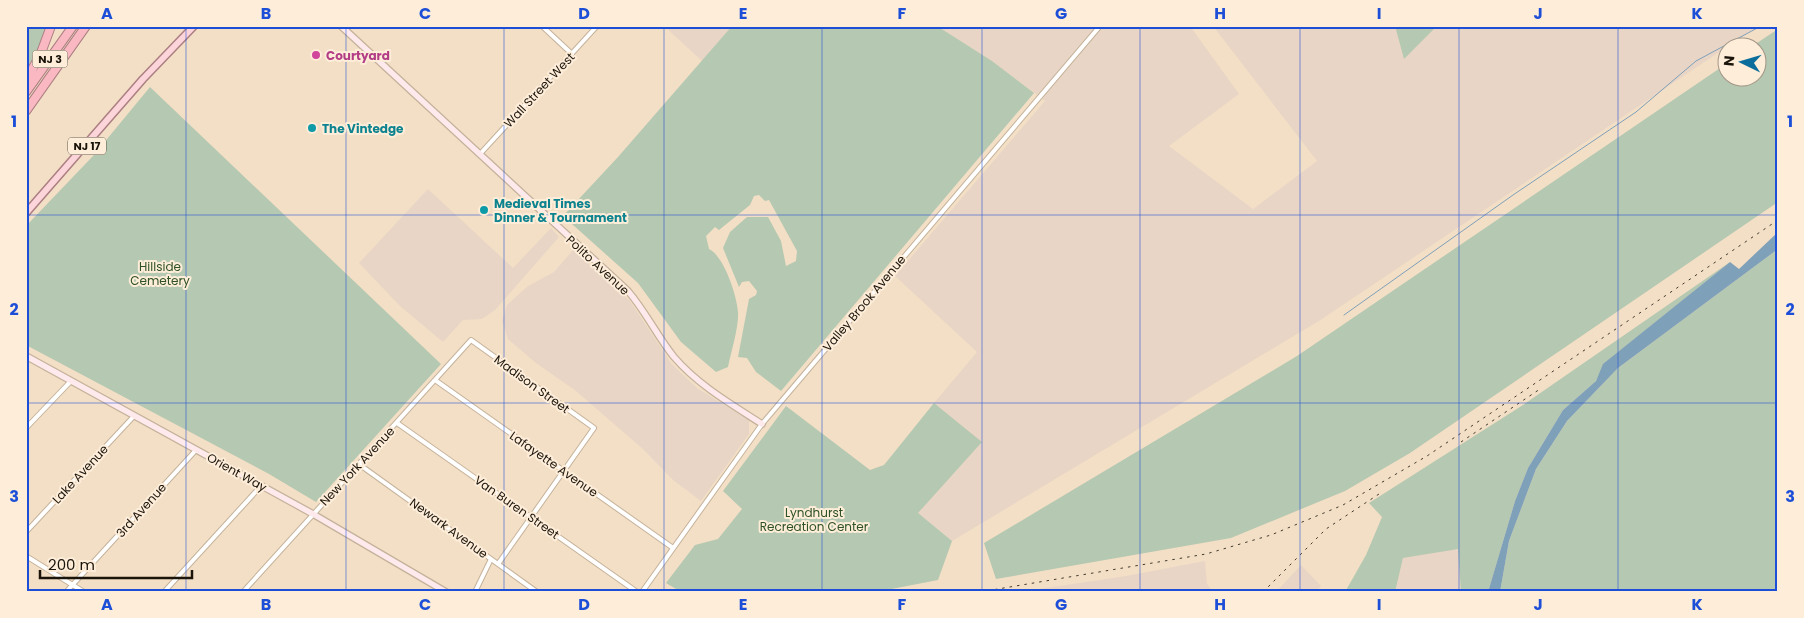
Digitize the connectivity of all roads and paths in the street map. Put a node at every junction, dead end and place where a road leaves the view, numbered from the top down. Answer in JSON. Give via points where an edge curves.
{"nodes":[{"id":1,"x":51,"y":26,"type":"edge"},
{"id":2,"x":73,"y":26,"type":"edge"},
{"id":3,"x":86,"y":26,"type":"edge"},
{"id":4,"x":194,"y":26,"type":"edge"},
{"id":5,"x":341,"y":26,"type":"edge"},
{"id":6,"x":542,"y":26,"type":"edge"},
{"id":7,"x":598,"y":26,"type":"edge"},
{"id":8,"x":1100,"y":26,"type":"edge"},
{"id":9,"x":572,"y":54,"type":"junction"},
{"id":10,"x":26,"y":82,"type":"edge"},
{"id":11,"x":26,"y":92,"type":"edge"},
{"id":12,"x":26,"y":110,"type":"edge"},
{"id":13,"x":480,"y":154,"type":"junction"},
{"id":14,"x":26,"y":213,"type":"edge"},
{"id":15,"x":471,"y":340,"type":"joint"},
{"id":16,"x":26,"y":356,"type":"edge"},
{"id":17,"x":71,"y":380,"type":"junction"},
{"id":18,"x":435,"y":380,"type":"junction"},
{"id":19,"x":134,"y":416,"type":"junction"},
{"id":20,"x":397,"y":423,"type":"junction"},
{"id":21,"x":762,"y":424,"type":"junction"},
{"id":22,"x":26,"y":428,"type":"edge"},
{"id":23,"x":196,"y":450,"type":"junction"},
{"id":24,"x":360,"y":465,"type":"junction"},
{"id":25,"x":564,"y":471,"type":"junction"},
{"id":26,"x":261,"y":486,"type":"junction"},
{"id":27,"x":313,"y":514,"type":"junction"},
{"id":28,"x":531,"y":518,"type":"junction"},
{"id":29,"x":26,"y":532,"type":"edge"},
{"id":30,"x":673,"y":548,"type":"junction"},
{"id":31,"x":26,"y":556,"type":"edge"},
{"id":32,"x":491,"y":559,"type":"junction"},
{"id":33,"x":498,"y":564,"type":"junction"},
{"id":34,"x":73,"y":584,"type":"junction"},
{"id":35,"x":66,"y":592,"type":"edge"},
{"id":36,"x":84,"y":592,"type":"edge"},
{"id":37,"x":164,"y":592,"type":"edge"},
{"id":38,"x":243,"y":592,"type":"edge"},
{"id":39,"x":446,"y":592,"type":"edge"},
{"id":40,"x":475,"y":592,"type":"edge"},
{"id":41,"x":537,"y":592,"type":"edge"},
{"id":42,"x":637,"y":592,"type":"edge"},
{"id":43,"x":642,"y":592,"type":"edge"}],
"edges":[{"from":1,"to":10,"type":"highway"},
{"from":2,"to":11,"type":"highway","number":"NJ 3"},
{"from":3,"to":12,"type":"highway","number":"NJ 3"},
{"from":4,"to":14,"type":"main road","number":"NJ 17"},
{"from":5,"to":13,"type":"street","name":"Polito Avenue"},
{"from":6,"to":9,"type":"street"},
{"from":7,"to":9,"type":"street","name":"Wall Street West"},
{"from":8,"to":21,"type":"street","name":"Valley Brook Avenue"},
{"from":9,"to":13,"type":"street","name":"Wall Street West"},
{"from":13,"to":21,"type":"street","name":"Polito Avenue","via":[[628,291],[685,369],[711,391]]},
{"from":15,"to":18,"type":"street","name":"New York Avenue"},
{"from":15,"to":25,"type":"street","name":"Madison Street","via":[[594,428]]},
{"from":16,"to":17,"type":"street","name":"Orient Way"},
{"from":17,"to":19,"type":"street","name":"Orient Way"},
{"from":17,"to":22,"type":"street"},
{"from":18,"to":20,"type":"street","name":"New York Avenue"},
{"from":18,"to":25,"type":"street","name":"Lafayette Avenue"},
{"from":19,"to":23,"type":"street","name":"Orient Way"},
{"from":19,"to":29,"type":"street","name":"Lake Avenue"},
{"from":20,"to":24,"type":"street","name":"New York Avenue"},
{"from":20,"to":28,"type":"street","name":"Van Buren Street"},
{"from":21,"to":30,"type":"street","name":"Valley Brook Avenue"},
{"from":23,"to":26,"type":"street","name":"Orient Way"},
{"from":23,"to":34,"type":"street","name":"3rd Avenue"},
{"from":24,"to":27,"type":"street","name":"New York Avenue"},
{"from":24,"to":32,"type":"street","name":"Newark Avenue"},
{"from":25,"to":28,"type":"street"},
{"from":25,"to":30,"type":"street","name":"Lafayette Avenue"},
{"from":26,"to":27,"type":"street","name":"Orient Way"},
{"from":26,"to":37,"type":"street"},
{"from":27,"to":38,"type":"street","name":"New York Avenue"},
{"from":27,"to":39,"type":"street","name":"Orient Way"},
{"from":28,"to":33,"type":"street"},
{"from":28,"to":42,"type":"street","name":"Van Buren Street"},
{"from":30,"to":43,"type":"street","name":"Valley Brook Avenue"},
{"from":31,"to":34,"type":"street"},
{"from":32,"to":33,"type":"street","name":"Newark Avenue"},
{"from":32,"to":40,"type":"street"},
{"from":33,"to":41,"type":"street","name":"Newark Avenue"},
{"from":34,"to":35,"type":"street","name":"3rd Avenue"},
{"from":34,"to":36,"type":"street"}]}
